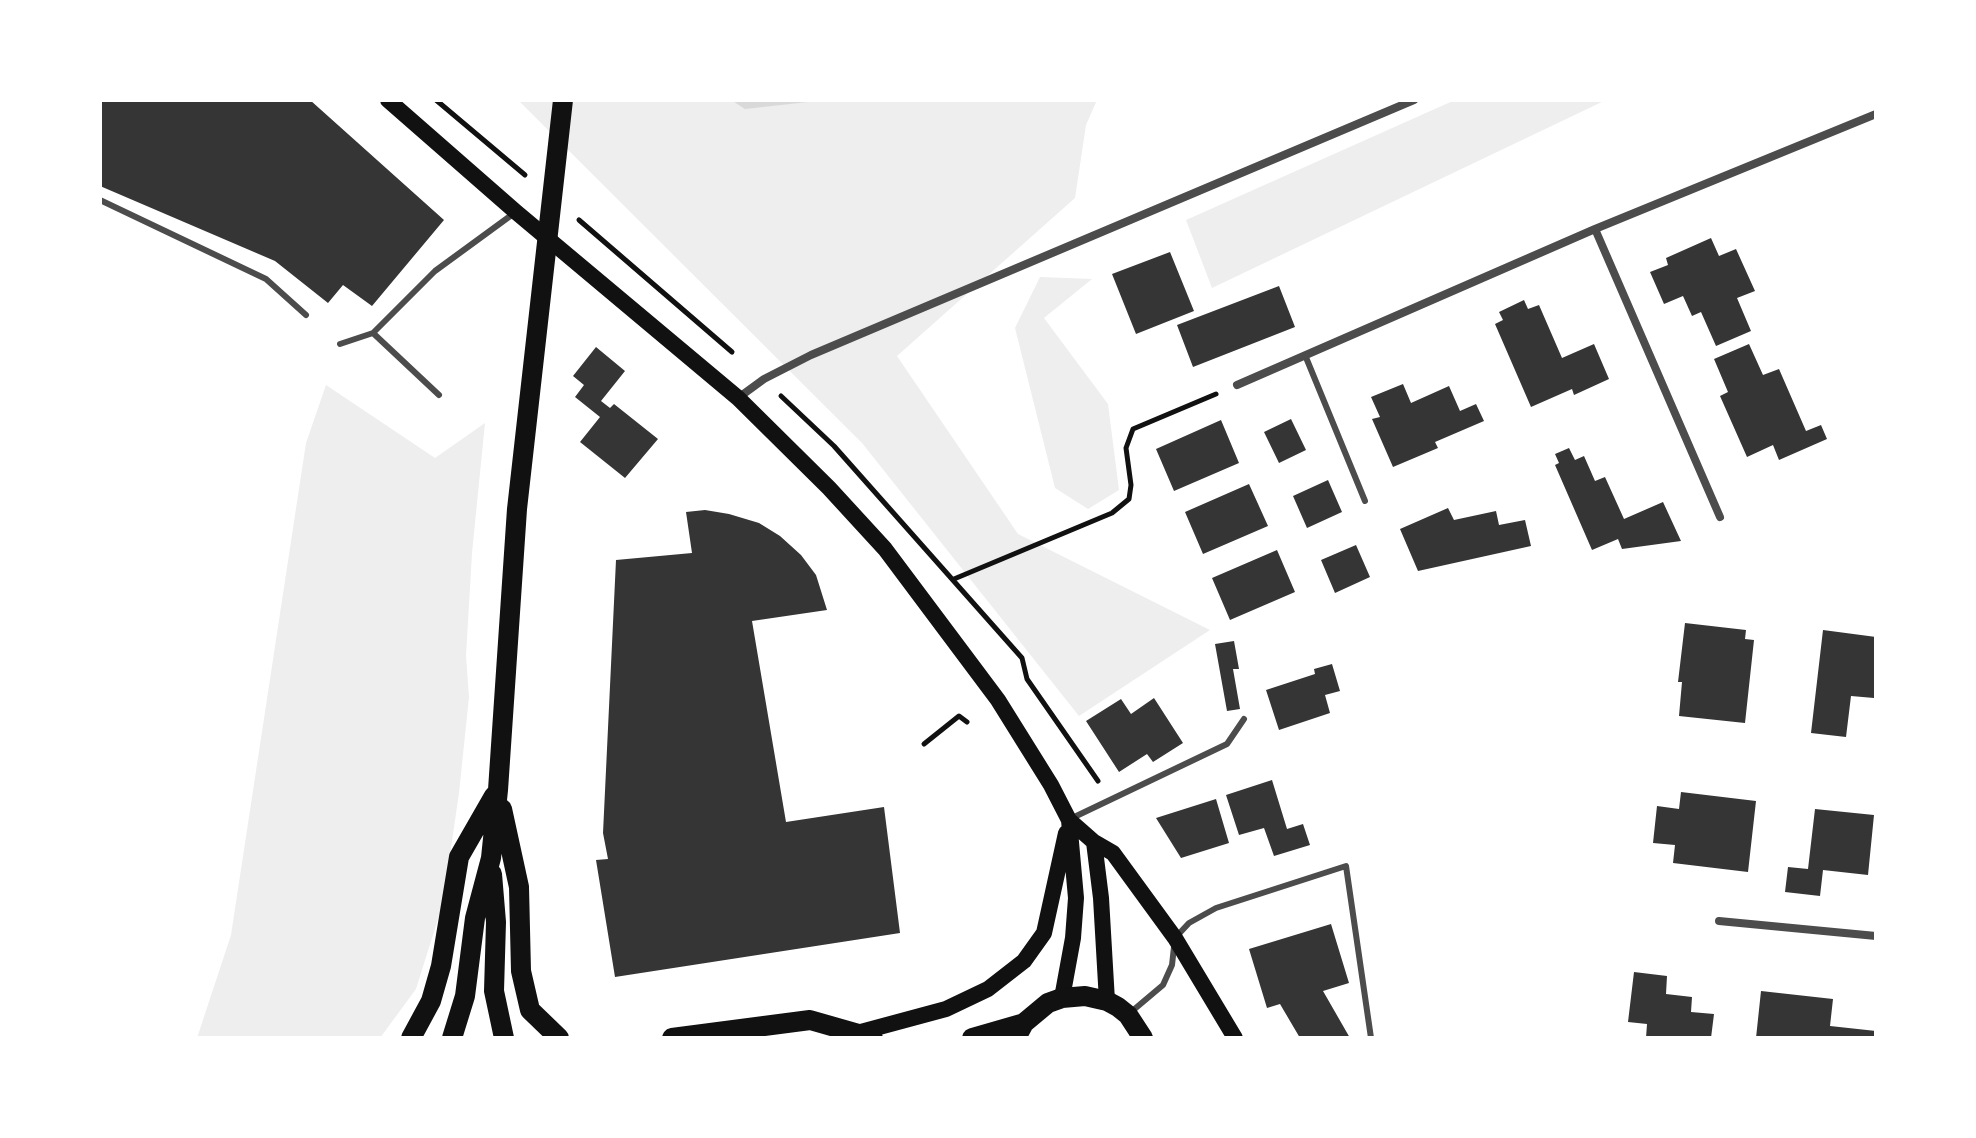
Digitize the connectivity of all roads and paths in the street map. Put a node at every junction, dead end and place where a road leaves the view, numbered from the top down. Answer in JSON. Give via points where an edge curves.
{"nodes":[{"id":1,"x":388,"y":100,"type":"edge"},
{"id":2,"x":563,"y":100,"type":"edge"},
{"id":3,"x":1414,"y":100,"type":"edge"},
{"id":4,"x":1876,"y":114,"type":"edge"},
{"id":5,"x":100,"y":200,"type":"edge"},
{"id":6,"x":516,"y":212,"type":"junction"},
{"id":7,"x":1595,"y":229,"type":"junction"},
{"id":8,"x":306,"y":315,"type":"dead end"},
{"id":9,"x":373,"y":333,"type":"junction"},
{"id":10,"x":340,"y":344,"type":"dead end"},
{"id":11,"x":1305,"y":355,"type":"junction"},
{"id":12,"x":1237,"y":385,"type":"joint"},
{"id":13,"x":439,"y":395,"type":"dead end"},
{"id":14,"x":738,"y":398,"type":"junction"},
{"id":15,"x":1365,"y":501,"type":"dead end"},
{"id":16,"x":1720,"y":517,"type":"dead end"},
{"id":17,"x":954,"y":579,"type":"dead end"},
{"id":18,"x":1244,"y":719,"type":"dead end"},
{"id":19,"x":967,"y":722,"type":"dead end"},
{"id":20,"x":924,"y":744,"type":"dead end"},
{"id":21,"x":498,"y":790,"type":"junction"},
{"id":22,"x":1069,"y":820,"type":"junction"},
{"id":23,"x":1094,"y":842,"type":"junction"},
{"id":24,"x":491,"y":858,"type":"junction"},
{"id":25,"x":1719,"y":921,"type":"dead end"},
{"id":26,"x":1876,"y":936,"type":"edge"},
{"id":27,"x":1175,"y":938,"type":"junction"},
{"id":28,"x":1062,"y":998,"type":"junction"},
{"id":29,"x":1107,"y":1001,"type":"junction"},
{"id":30,"x":1128,"y":1015,"type":"junction"},
{"id":31,"x":1020,"y":1031,"type":"edge"},
{"id":32,"x":858,"y":1036,"type":"edge"},
{"id":33,"x":411,"y":1038,"type":"edge"},
{"id":34,"x":452,"y":1038,"type":"edge"},
{"id":35,"x":504,"y":1038,"type":"edge"},
{"id":36,"x":559,"y":1038,"type":"edge"},
{"id":37,"x":672,"y":1038,"type":"edge"},
{"id":38,"x":972,"y":1038,"type":"edge"},
{"id":39,"x":1143,"y":1038,"type":"edge"},
{"id":40,"x":1235,"y":1038,"type":"edge"},
{"id":41,"x":1371,"y":1038,"type":"edge"}],
"edges":[{"from":1,"to":6,"type":"main road"},
{"from":2,"to":21,"type":"main road","via":[[517,509]]},
{"from":3,"to":14,"type":"street","via":[[811,355]]},
{"from":4,"to":7,"type":"street"},
{"from":5,"to":8,"type":"lane","via":[[266,279]]},
{"from":6,"to":9,"type":"lane","via":[[435,271]]},
{"from":6,"to":14,"type":"main road"},
{"from":7,"to":11,"type":"street"},
{"from":7,"to":16,"type":"street"},
{"from":9,"to":10,"type":"lane"},
{"from":9,"to":13,"type":"lane"},
{"from":11,"to":12,"type":"street"},
{"from":11,"to":15,"type":"lane"},
{"from":12,"to":17,"type":"path","via":[[1133,429],[1126,448],[1129,499],[1112,513]]},
{"from":14,"to":22,"type":"main road","via":[[885,549],[998,700]]},
{"from":18,"to":22,"type":"lane","via":[[1227,744]]},
{"from":19,"to":20,"type":"path","via":[[959,716]]},
{"from":21,"to":24,"type":"main road"},
{"from":21,"to":33,"type":"main road","via":[[459,857],[441,966],[431,1001]]},
{"from":21,"to":36,"type":"main road","via":[[519,887],[521,971],[530,1010]]},
{"from":22,"to":23,"type":"main road"},
{"from":22,"to":28,"type":"main road","via":[[1076,898]]},
{"from":22,"to":32,"type":"main road","via":[[1044,933],[1024,961],[988,989],[946,1009]]},
{"from":23,"to":27,"type":"main road","via":[[1113,853]]},
{"from":23,"to":29,"type":"main road"},
{"from":24,"to":34,"type":"main road"},
{"from":24,"to":35,"type":"main road","via":[[494,991]]},
{"from":25,"to":26,"type":"street"},
{"from":27,"to":30,"type":"lane","via":[[1163,985]]},
{"from":27,"to":40,"type":"main road"},
{"from":27,"to":41,"type":"lane","via":[[1216,908],[1346,866]]},
{"from":28,"to":29,"type":"main road"},
{"from":28,"to":31,"type":"main road","via":[[1048,1003]]},
{"from":29,"to":30,"type":"main road"},
{"from":30,"to":39,"type":"main road"},
{"from":31,"to":38,"type":"main road"},
{"from":32,"to":37,"type":"main road","via":[[810,1020]]}]}
